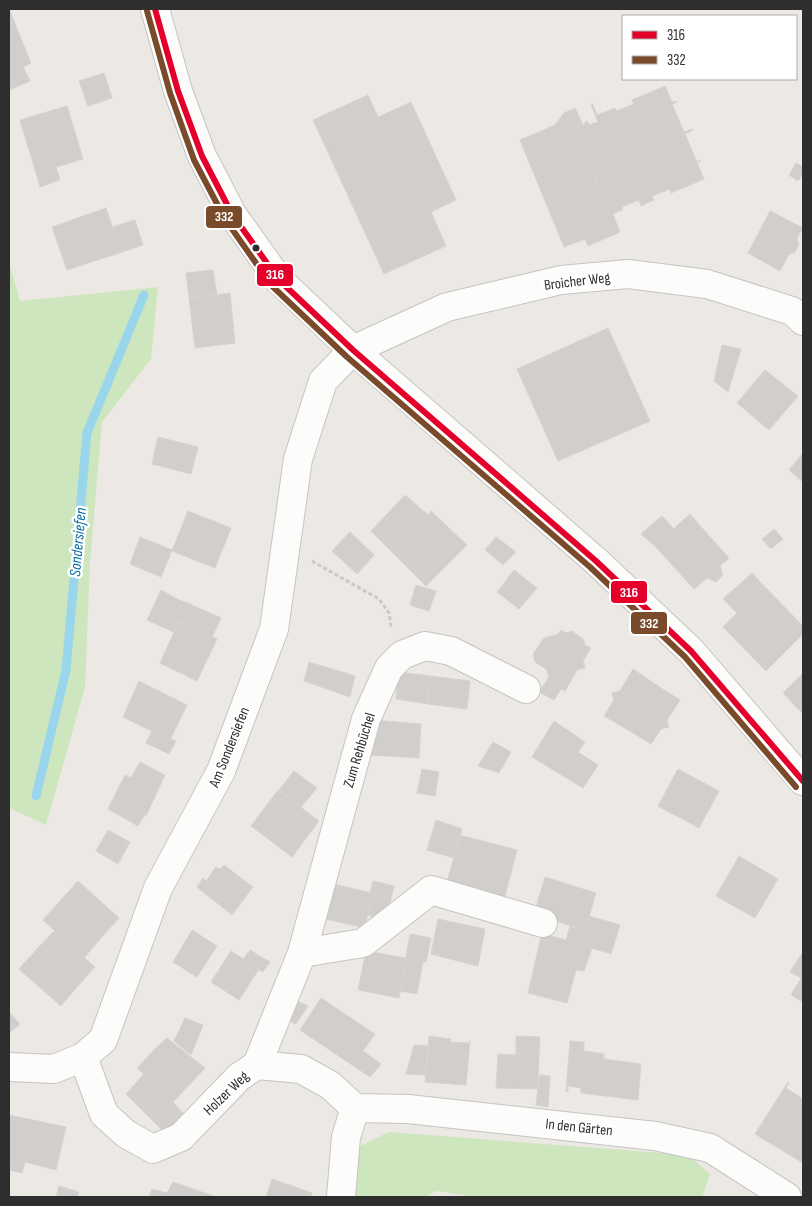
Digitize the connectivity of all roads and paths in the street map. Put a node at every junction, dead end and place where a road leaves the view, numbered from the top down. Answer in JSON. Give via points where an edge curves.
{"nodes":[{"id":1,"x":155,"y":9,"type":"edge"},
{"id":2,"x":803,"y":321,"type":"edge"},
{"id":3,"x":353,"y":350,"type":"junction"},
{"id":4,"x":285,"y":546,"type":"junction"},
{"id":5,"x":402,"y":655,"type":"junction"},
{"id":6,"x":526,"y":688,"type":"dead end"},
{"id":7,"x":803,"y":781,"type":"edge"},
{"id":8,"x":543,"y":923,"type":"dead end"},
{"id":9,"x":302,"y":953,"type":"junction"},
{"id":10,"x":83,"y":1057,"type":"junction"},
{"id":11,"x":257,"y":1065,"type":"junction"},
{"id":12,"x":9,"y":1067,"type":"edge"},
{"id":13,"x":355,"y":1108,"type":"junction"},
{"id":14,"x":342,"y":1197,"type":"edge"},
{"id":15,"x":787,"y":1197,"type":"edge"}],
"edges":[{"from":1,"to":3,"type":"street","via":[[178,91],[202,156],[232,214],[279,280]]},
{"from":2,"to":3,"type":"street","name":"Broicher Weg","via":[[792,311],[707,284],[628,274],[560,280],[447,307]]},
{"from":3,"to":4,"type":"street","name":"Am Sondersiefen","via":[[322,381],[298,459]]},
{"from":3,"to":7,"type":"street","via":[[596,561],[692,651]]},
{"from":4,"to":5,"type":"path","via":[[379,598],[389,613],[392,633]]},
{"from":4,"to":10,"type":"street","name":"Am Sondersiefen","via":[[274,629],[221,771],[158,888],[103,1040]]},
{"from":5,"to":6,"type":"street","name":"Zum Rehbüchel","via":[[426,646],[451,651]]},
{"from":5,"to":9,"type":"street","name":"Zum Rehbüchel","via":[[389,668],[366,719]]},
{"from":8,"to":9,"type":"street","via":[[432,890],[363,943]]},
{"from":9,"to":11,"type":"street","name":"Zum Rehbüchel"},
{"from":10,"to":11,"type":"street","name":"Holzer Weg","via":[[104,1114],[126,1134],[153,1149],[180,1137],[239,1077]]},
{"from":10,"to":12,"type":"street","name":"Am Sondersiefen","via":[[54,1069]]},
{"from":11,"to":13,"type":"street","name":"Holzer Weg","via":[[301,1069],[330,1085]]},
{"from":13,"to":14,"type":"street","via":[[346,1137]]},
{"from":13,"to":15,"type":"street","name":"In den Gärten","via":[[408,1108],[656,1136],[710,1148]]}]}
